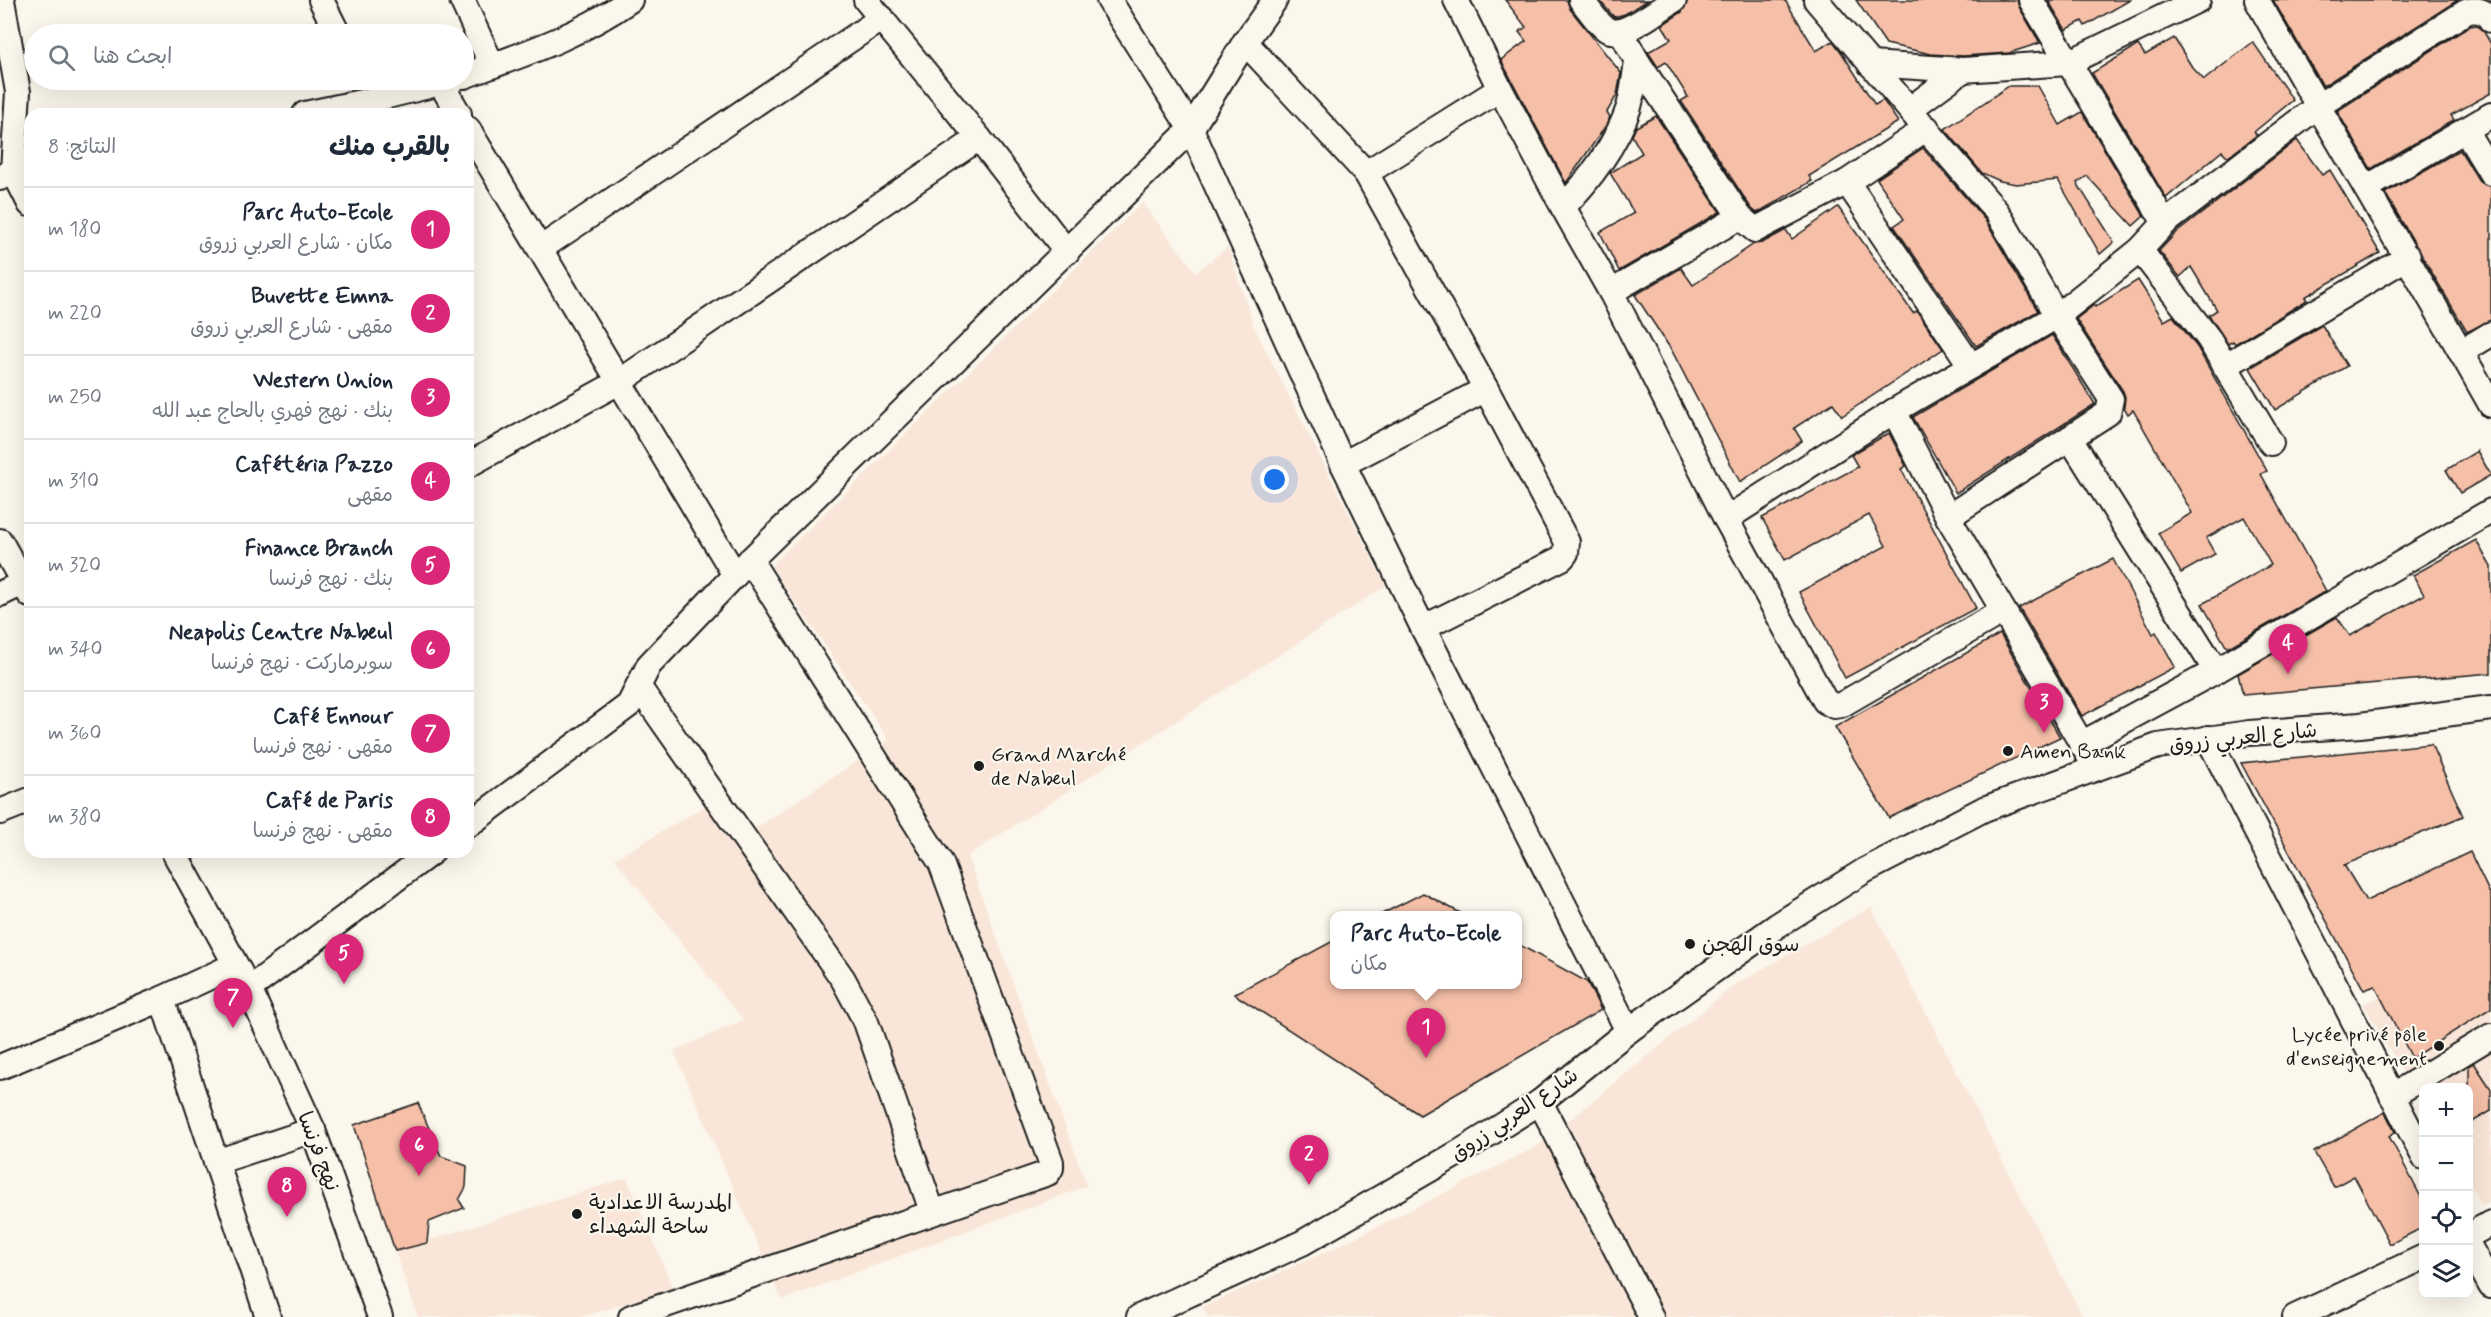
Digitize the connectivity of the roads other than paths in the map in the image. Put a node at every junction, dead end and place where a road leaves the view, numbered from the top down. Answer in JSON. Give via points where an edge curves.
{"nodes":[{"id":1,"x":2,"y":0,"type":"edge"},
{"id":2,"x":321,"y":0,"type":"edge"},
{"id":3,"x":462,"y":0,"type":"edge"},
{"id":4,"x":630,"y":0,"type":"edge"},
{"id":5,"x":866,"y":0,"type":"edge"},
{"id":6,"x":1109,"y":0,"type":"edge"},
{"id":7,"x":1275,"y":0,"type":"edge"},
{"id":8,"x":1456,"y":0,"type":"edge"},
{"id":9,"x":1581,"y":0,"type":"edge"},
{"id":10,"x":1674,"y":0,"type":"edge"},
{"id":11,"x":1816,"y":0,"type":"edge"},
{"id":12,"x":2031,"y":0,"type":"edge"},
{"id":13,"x":2198,"y":0,"type":"edge"},
{"id":14,"x":2257,"y":0,"type":"edge"},
{"id":15,"x":598,"y":10,"type":"edge"},
{"id":16,"x":882,"y":18,"type":"junction"},
{"id":17,"x":2491,"y":20,"type":"edge"},
{"id":18,"x":333,"y":24,"type":"edge"},
{"id":19,"x":473,"y":24,"type":"edge"},
{"id":20,"x":474,"y":26,"type":"edge"},
{"id":21,"x":1621,"y":32,"type":"junction"},
{"id":22,"x":1245,"y":42,"type":"junction"},
{"id":23,"x":1637,"y":62,"type":"junction"},
{"id":24,"x":2068,"y":63,"type":"junction"},
{"id":25,"x":1870,"y":64,"type":"junction"},
{"id":26,"x":492,"y":65,"type":"junction"},
{"id":27,"x":1963,"y":70,"type":"junction"},
{"id":28,"x":474,"y":72,"type":"edge"},
{"id":29,"x":366,"y":90,"type":"edge"},
{"id":30,"x":450,"y":90,"type":"edge"},
{"id":31,"x":1500,"y":90,"type":"junction"},
{"id":32,"x":2318,"y":106,"type":"junction"},
{"id":33,"x":320,"y":108,"type":"edge"},
{"id":34,"x":457,"y":108,"type":"edge"},
{"id":35,"x":1910,"y":109,"type":"junction"},
{"id":36,"x":2491,"y":115,"type":"edge"},
{"id":37,"x":1927,"y":128,"type":"junction"},
{"id":38,"x":1191,"y":129,"type":"junction"},
{"id":39,"x":2465,"y":130,"type":"junction"},
{"id":40,"x":979,"y":138,"type":"junction"},
{"id":41,"x":474,"y":139,"type":"edge"},
{"id":42,"x":14,"y":172,"type":"edge"},
{"id":43,"x":1366,"y":172,"type":"junction"},
{"id":44,"x":2491,"y":174,"type":"edge"},
{"id":45,"x":1847,"y":182,"type":"junction"},
{"id":46,"x":2366,"y":188,"type":"junction"},
{"id":47,"x":24,"y":192,"type":"edge"},
{"id":48,"x":1563,"y":207,"type":"junction"},
{"id":49,"x":1740,"y":217,"type":"junction"},
{"id":50,"x":2165,"y":223,"type":"junction"},
{"id":51,"x":540,"y":249,"type":"junction"},
{"id":52,"x":2140,"y":250,"type":"junction"},
{"id":53,"x":1067,"y":252,"type":"junction"},
{"id":54,"x":2408,"y":257,"type":"junction"},
{"id":55,"x":1611,"y":292,"type":"junction"},
{"id":56,"x":2057,"y":316,"type":"junction"},
{"id":57,"x":2491,"y":334,"type":"edge"},
{"id":58,"x":2462,"y":352,"type":"junction"},
{"id":59,"x":1971,"y":366,"type":"junction"},
{"id":60,"x":2225,"y":366,"type":"junction"},
{"id":61,"x":619,"y":382,"type":"junction"},
{"id":62,"x":1486,"y":389,"type":"junction"},
{"id":63,"x":2491,"y":405,"type":"edge"},
{"id":64,"x":1894,"y":411,"type":"junction"},
{"id":65,"x":2070,"y":438,"type":"junction"},
{"id":66,"x":2271,"y":444,"type":"dead end"},
{"id":67,"x":474,"y":462,"type":"edge"},
{"id":68,"x":1343,"y":464,"type":"junction"},
{"id":69,"x":2491,"y":511,"type":"edge"},
{"id":70,"x":1948,"y":517,"type":"junction"},
{"id":71,"x":1726,"y":519,"type":"junction"},
{"id":72,"x":0,"y":541,"type":"edge"},
{"id":73,"x":742,"y":568,"type":"junction"},
{"id":74,"x":24,"y":585,"type":"edge"},
{"id":75,"x":24,"y":589,"type":"edge"},
{"id":76,"x":0,"y":594,"type":"edge"},
{"id":77,"x":2003,"y":611,"type":"junction"},
{"id":78,"x":1423,"y":628,"type":"junction"},
{"id":79,"x":2216,"y":671,"type":"junction"},
{"id":80,"x":638,"y":686,"type":"junction"},
{"id":81,"x":2491,"y":708,"type":"edge"},
{"id":82,"x":2208,"y":738,"type":"junction"},
{"id":83,"x":2081,"y":744,"type":"junction"},
{"id":84,"x":2098,"y":768,"type":"junction"},
{"id":85,"x":24,"y":802,"type":"edge"},
{"id":86,"x":0,"y":812,"type":"edge"},
{"id":87,"x":474,"y":821,"type":"edge"},
{"id":88,"x":177,"y":858,"type":"edge"},
{"id":89,"x":424,"y":858,"type":"edge"},
{"id":90,"x":235,"y":965,"type":"junction"},
{"id":91,"x":249,"y":989,"type":"junction"},
{"id":92,"x":162,"y":999,"type":"junction"},
{"id":93,"x":1628,"y":1031,"type":"junction"},
{"id":94,"x":2491,"y":1036,"type":"edge"},
{"id":95,"x":0,"y":1067,"type":"edge"},
{"id":96,"x":2392,"y":1096,"type":"junction"},
{"id":97,"x":1540,"y":1102,"type":"junction"},
{"id":98,"x":313,"y":1130,"type":"junction"},
{"id":99,"x":2419,"y":1147,"type":"edge"},
{"id":100,"x":216,"y":1162,"type":"junction"},
{"id":101,"x":932,"y":1211,"type":"junction"},
{"id":102,"x":2491,"y":1223,"type":"edge"},
{"id":103,"x":2473,"y":1234,"type":"edge"},
{"id":104,"x":2470,"y":1245,"type":"edge"},
{"id":105,"x":2419,"y":1259,"type":"edge"},
{"id":106,"x":2491,"y":1286,"type":"edge"},
{"id":107,"x":268,"y":1317,"type":"edge"},
{"id":108,"x":380,"y":1317,"type":"edge"},
{"id":109,"x":631,"y":1317,"type":"edge"},
{"id":110,"x":1139,"y":1317,"type":"edge"},
{"id":111,"x":1651,"y":1317,"type":"edge"},
{"id":112,"x":2295,"y":1317,"type":"edge"}],
"edges":[{"from":1,"to":42,"type":"street","via":[[18,92]]},
{"from":2,"to":18,"type":"street"},
{"from":3,"to":19,"type":"street"},
{"from":4,"to":15,"type":"street"},
{"from":5,"to":16,"type":"street"},
{"from":6,"to":38,"type":"street"},
{"from":7,"to":22,"type":"street"},
{"from":8,"to":31,"type":"street"},
{"from":9,"to":21,"type":"street","via":[[1605,28]]},
{"from":10,"to":21,"type":"street"},
{"from":11,"to":25,"type":"street"},
{"from":12,"to":24,"type":"street"},
{"from":13,"to":24,"type":"street"},
{"from":14,"to":32,"type":"street"},
{"from":15,"to":26,"type":"street","via":[[545,48]]},
{"from":16,"to":40,"type":"street"},
{"from":16,"to":51,"type":"street"},
{"from":17,"to":32,"type":"street","via":[[2477,10],[2464,13]]},
{"from":20,"to":26,"type":"street"},
{"from":21,"to":23,"type":"street"},
{"from":22,"to":38,"type":"street"},
{"from":22,"to":43,"type":"street"},
{"from":23,"to":48,"type":"street","via":[[1629,108],[1585,185]]},
{"from":23,"to":49,"type":"street"},
{"from":24,"to":27,"type":"street"},
{"from":24,"to":50,"type":"street"},
{"from":25,"to":27,"type":"street"},
{"from":25,"to":35,"type":"street"},
{"from":26,"to":28,"type":"street"},
{"from":27,"to":35,"type":"street"},
{"from":29,"to":33,"type":"street"},
{"from":30,"to":34,"type":"street"},
{"from":31,"to":43,"type":"street"},
{"from":31,"to":48,"type":"street"},
{"from":32,"to":46,"type":"street"},
{"from":32,"to":50,"type":"street"},
{"from":35,"to":37,"type":"street"},
{"from":36,"to":39,"type":"street"},
{"from":37,"to":45,"type":"street"},
{"from":37,"to":56,"type":"street","via":[[1997,212]]},
{"from":38,"to":53,"type":"street"},
{"from":38,"to":68,"type":"street"},
{"from":39,"to":44,"type":"street"},
{"from":39,"to":46,"type":"street"},
{"from":40,"to":53,"type":"street"},
{"from":40,"to":61,"type":"street"},
{"from":41,"to":51,"type":"street"},
{"from":42,"to":47,"type":"street"},
{"from":43,"to":62,"type":"street"},
{"from":45,"to":49,"type":"street","via":[[1755,230]]},
{"from":45,"to":59,"type":"street"},
{"from":46,"to":54,"type":"street"},
{"from":48,"to":55,"type":"street"},
{"from":49,"to":55,"type":"street"},
{"from":50,"to":52,"type":"street"},
{"from":51,"to":61,"type":"street"},
{"from":52,"to":56,"type":"street"},
{"from":52,"to":60,"type":"street","via":[[2209,339]]},
{"from":53,"to":73,"type":"street"},
{"from":54,"to":58,"type":"street"},
{"from":54,"to":60,"type":"street"},
{"from":55,"to":71,"type":"street"},
{"from":56,"to":59,"type":"street"},
{"from":56,"to":65,"type":"street","via":[[2111,399],[2108,413]]},
{"from":57,"to":58,"type":"street"},
{"from":58,"to":63,"type":"street"},
{"from":59,"to":64,"type":"street"},
{"from":60,"to":66,"type":"street"},
{"from":61,"to":67,"type":"street"},
{"from":61,"to":73,"type":"street"},
{"from":62,"to":68,"type":"street"},
{"from":62,"to":78,"type":"street","via":[[1567,542],[1566,553]]},
{"from":64,"to":70,"type":"street"},
{"from":64,"to":71,"type":"street"},
{"from":65,"to":70,"type":"street"},
{"from":65,"to":79,"type":"street"},
{"from":68,"to":78,"type":"street"},
{"from":69,"to":79,"type":"street"},
{"from":70,"to":77,"type":"street"},
{"from":71,"to":77,"type":"street","via":[[1825,701],[1834,706]]},
{"from":72,"to":74,"type":"street"},
{"from":73,"to":80,"type":"street","via":[[649,665]]},
{"from":73,"to":101,"type":"street","via":[[941,863],[1051,1162],[1048,1173]]},
{"from":75,"to":76,"type":"street"},
{"from":77,"to":83,"type":"street"},
{"from":78,"to":93,"type":"street"},
{"from":79,"to":83,"type":"street"},
{"from":80,"to":87,"type":"street","via":[[629,705]]},
{"from":80,"to":101,"type":"street","via":[[855,1000]]},
{"from":81,"to":82,"type":"street","name":"شارع العربي زروق","via":[[2360,725]]},
{"from":82,"to":84,"type":"street","name":"شارع العربي زروق","via":[[2158,747]]},
{"from":82,"to":96,"type":"street"},
{"from":83,"to":84,"type":"street"},
{"from":84,"to":93,"type":"street","name":"شارع العربي زروق","via":[[1984,809],[1864,871],[1778,925]]},
{"from":85,"to":86,"type":"street"},
{"from":88,"to":90,"type":"street","name":"نهج فرنسا"},
{"from":89,"to":91,"type":"street"},
{"from":90,"to":91,"type":"street","name":"نهج فرنسا"},
{"from":90,"to":92,"type":"street"},
{"from":91,"to":98,"type":"street","name":"نهج فرنسا"},
{"from":92,"to":95,"type":"street"},
{"from":92,"to":100,"type":"street"},
{"from":93,"to":97,"type":"street","name":"شارع العربي زروق"},
{"from":94,"to":96,"type":"street"},
{"from":96,"to":99,"type":"street"},
{"from":97,"to":110,"type":"street","name":"شارع العربي زروق","via":[[1302,1243]]},
{"from":97,"to":111,"type":"street"},
{"from":98,"to":100,"type":"street"},
{"from":98,"to":108,"type":"street","name":"نهج فرنسا"},
{"from":100,"to":107,"type":"street"},
{"from":101,"to":109,"type":"street"},
{"from":102,"to":103,"type":"street"},
{"from":104,"to":106,"type":"street"},
{"from":105,"to":112,"type":"street"}]}
